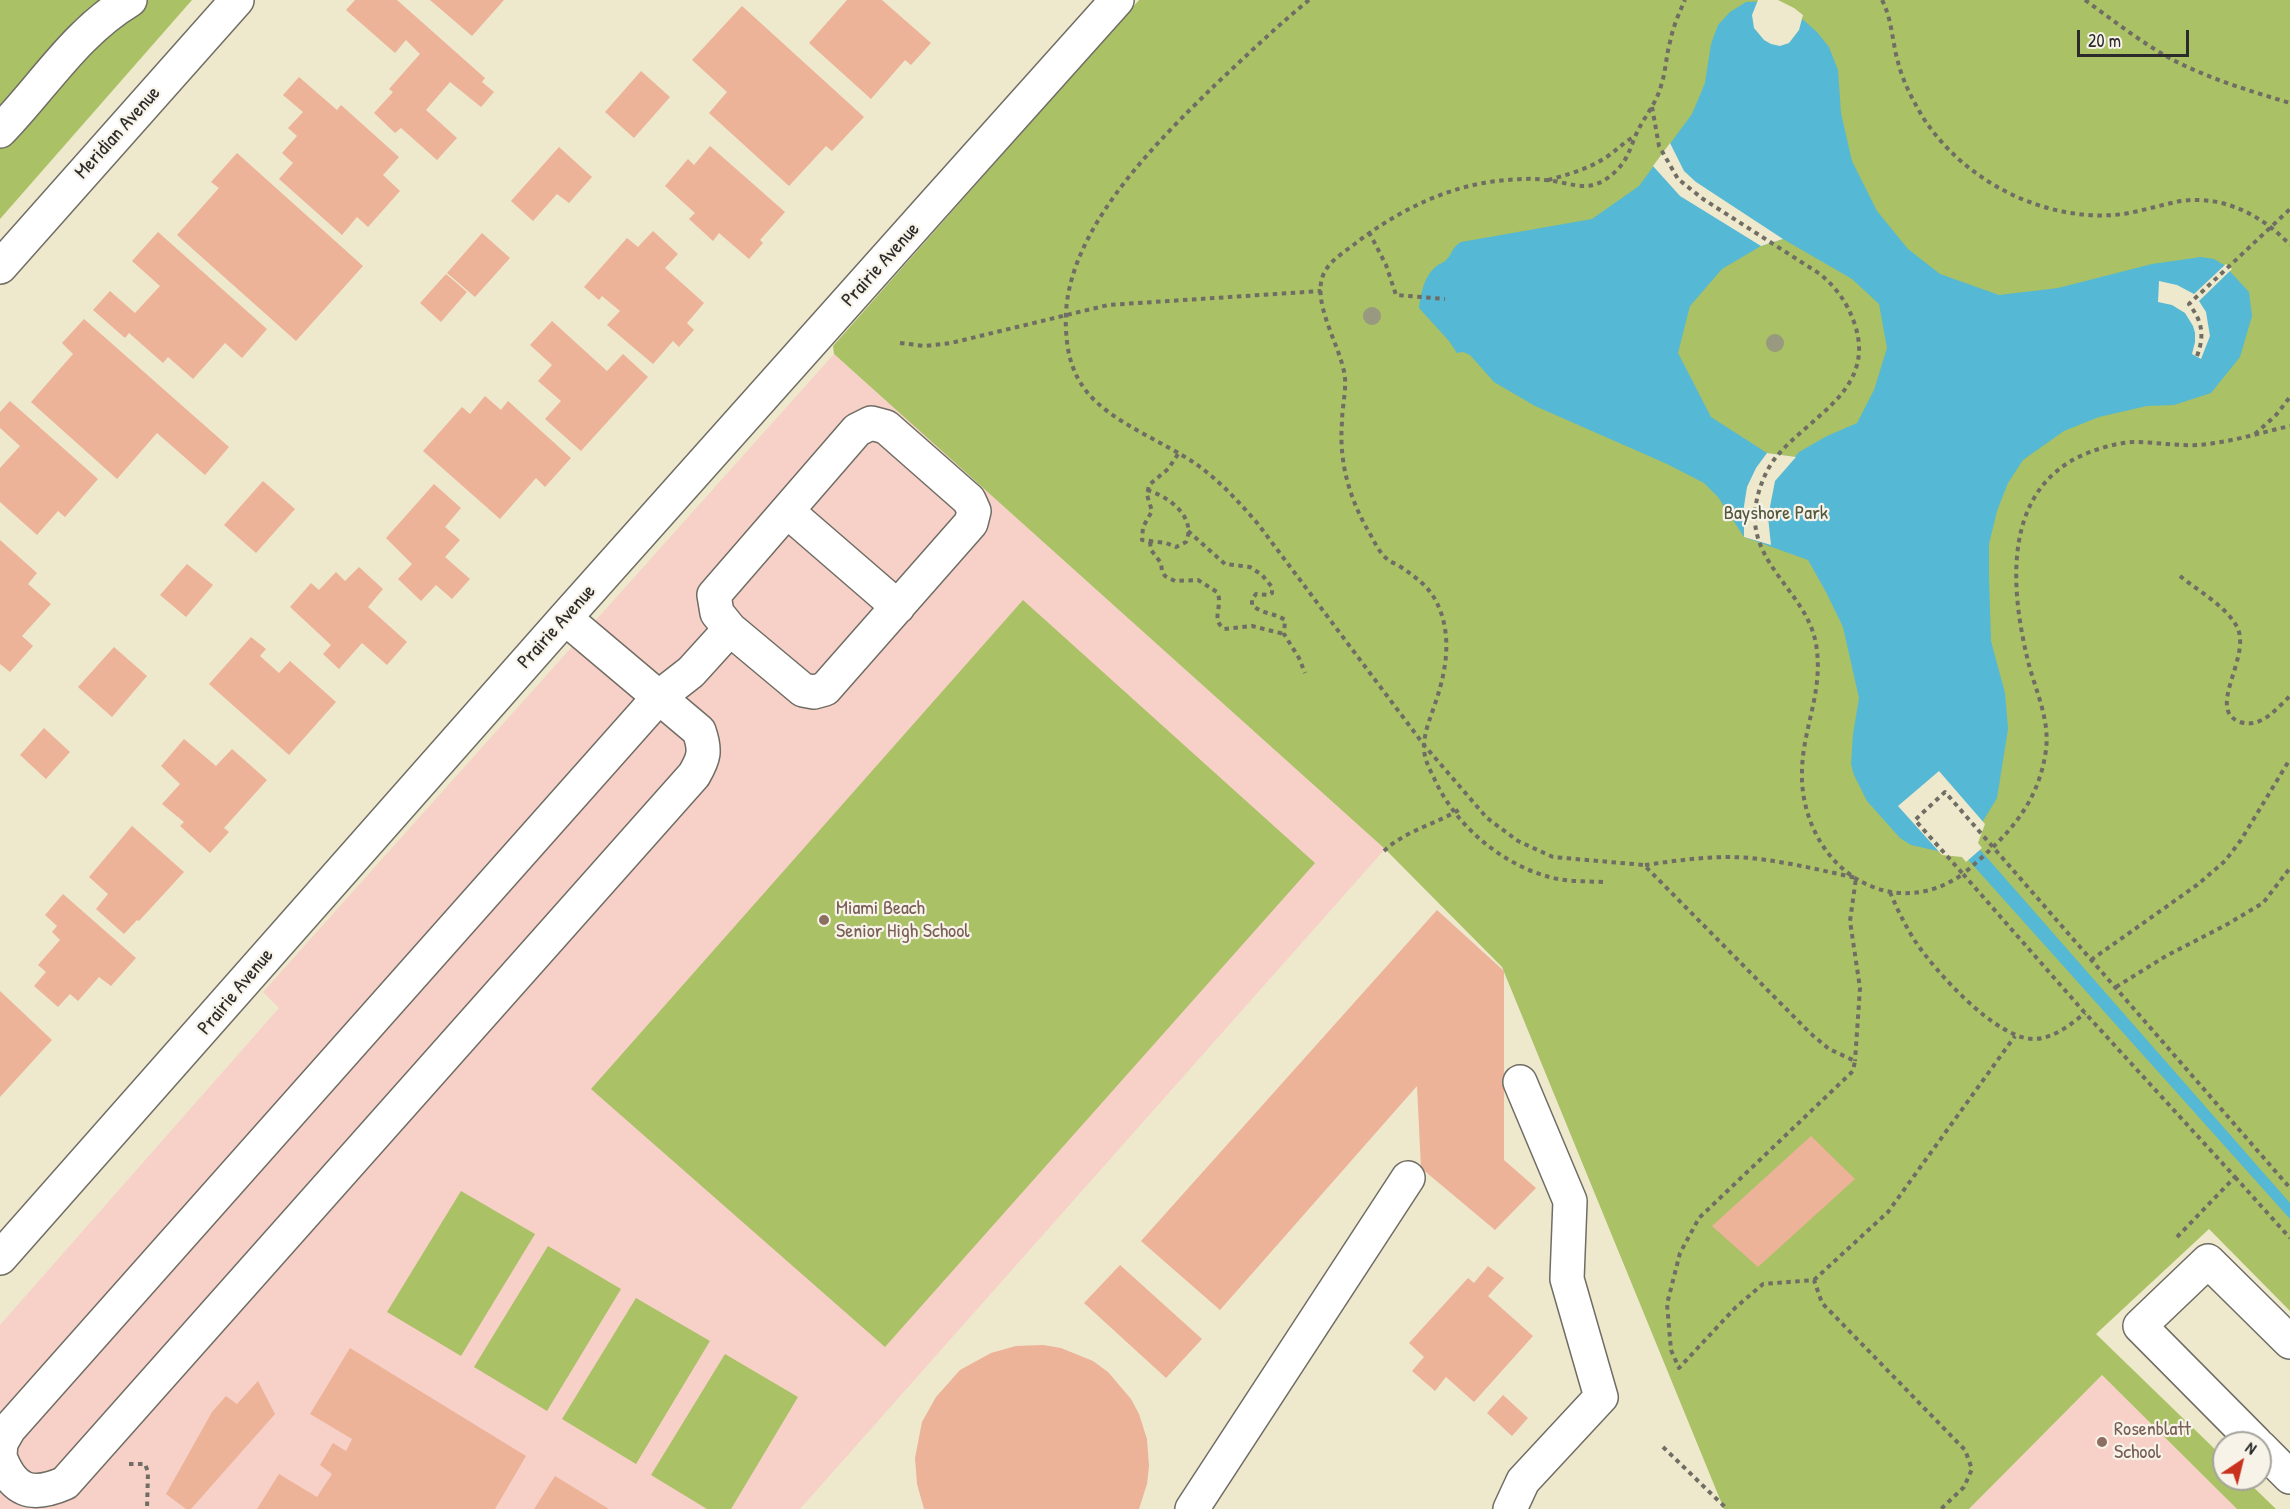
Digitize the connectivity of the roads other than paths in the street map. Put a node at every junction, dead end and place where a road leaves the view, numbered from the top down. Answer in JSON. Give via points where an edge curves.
{"nodes":[{"id":1,"x":130,"y":0,"type":"edge"},
{"id":2,"x":237,"y":0,"type":"edge"},
{"id":3,"x":1117,"y":0,"type":"edge"},
{"id":4,"x":0,"y":131,"type":"edge"},
{"id":5,"x":0,"y":267,"type":"edge"},
{"id":6,"x":787,"y":511,"type":"junction"},
{"id":7,"x":898,"y":607,"type":"junction"},
{"id":8,"x":565,"y":618,"type":"junction"},
{"id":9,"x":730,"y":629,"type":"junction"},
{"id":10,"x":658,"y":697,"type":"junction"},
{"id":11,"x":1520,"y":1082,"type":"dead end"},
{"id":12,"x":1408,"y":1178,"type":"dead end"},
{"id":13,"x":0,"y":1258,"type":"edge"},
{"id":14,"x":2290,"y":1342,"type":"edge"},
{"id":15,"x":2244,"y":1431,"type":"edge"},
{"id":16,"x":0,"y":1456,"type":"edge"},
{"id":17,"x":2272,"y":1459,"type":"edge"},
{"id":18,"x":2290,"y":1477,"type":"edge"},
{"id":19,"x":1192,"y":1509,"type":"edge"},
{"id":20,"x":1510,"y":1509,"type":"edge"}],
"edges":[{"from":1,"to":4,"type":"street","via":[[74,44]]},
{"from":2,"to":5,"type":"street","name":"Meridian Avenue"},
{"from":3,"to":8,"type":"street","name":"Prairie Avenue"},
{"from":6,"to":7,"type":"street"},
{"from":6,"to":7,"type":"street","via":[[856,430],[871,423],[886,427],[969,500],[974,511],[971,523]]},
{"from":6,"to":9,"type":"street","via":[[714,595],[717,614]]},
{"from":7,"to":9,"type":"street","via":[[825,689],[814,692],[803,690]]},
{"from":8,"to":10,"type":"street"},
{"from":8,"to":13,"type":"street","name":"Prairie Avenue"},
{"from":9,"to":10,"type":"street","via":[[691,672]]},
{"from":10,"to":16,"type":"street","via":[[9,1429],[1,1443]]},
{"from":10,"to":16,"type":"street","via":[[699,731],[704,746],[702,762],[694,775],[65,1483],[37,1492],[24,1489],[12,1482]]},
{"from":11,"to":20,"type":"street","via":[[1570,1201],[1567,1279],[1601,1397],[1523,1481]]},
{"from":12,"to":19,"type":"street"},
{"from":14,"to":15,"type":"street","via":[[2208,1261],[2140,1326]]},
{"from":17,"to":18,"type":"street"}]}
